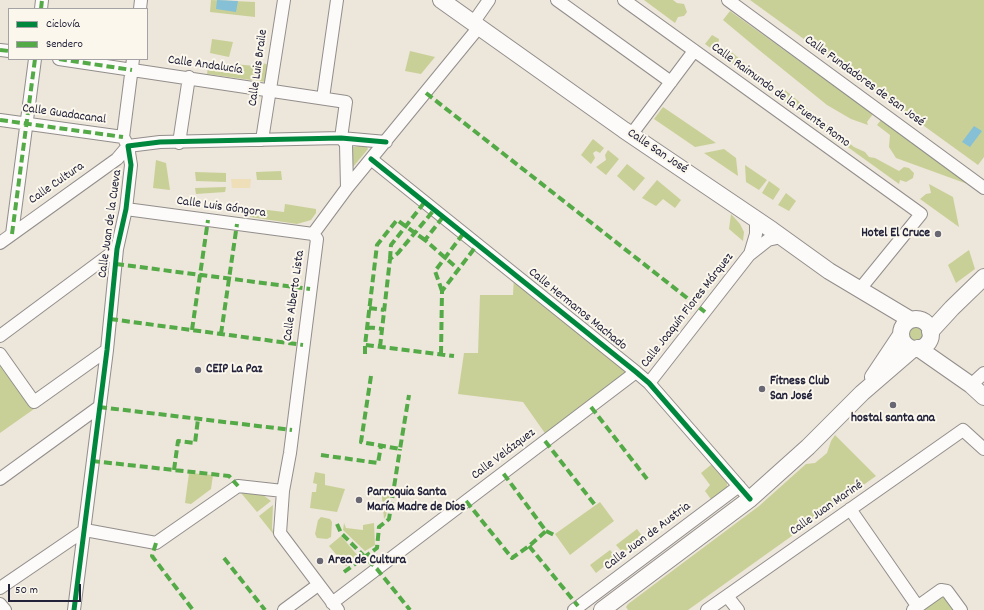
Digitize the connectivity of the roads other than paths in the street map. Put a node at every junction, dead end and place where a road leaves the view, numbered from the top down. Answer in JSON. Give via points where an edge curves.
{"nodes":[{"id":1,"x":284,"y":0,"type":"edge"},
{"id":2,"x":337,"y":0,"type":"edge"},
{"id":3,"x":441,"y":0,"type":"edge"},
{"id":4,"x":489,"y":0,"type":"edge"},
{"id":5,"x":557,"y":0,"type":"edge"},
{"id":6,"x":624,"y":0,"type":"edge"},
{"id":7,"x":728,"y":0,"type":"edge"},
{"id":8,"x":476,"y":25,"type":"junction"},
{"id":9,"x":694,"y":51,"type":"junction"},
{"id":10,"x":35,"y":60,"type":"edge"},
{"id":11,"x":71,"y":60,"type":"edge"},
{"id":12,"x":132,"y":65,"type":"edge"},
{"id":13,"x":189,"y":77,"type":"junction"},
{"id":14,"x":671,"y":82,"type":"junction"},
{"id":15,"x":271,"y":90,"type":"junction"},
{"id":16,"x":323,"y":98,"type":"junction"},
{"id":17,"x":0,"y":120,"type":"edge"},
{"id":18,"x":26,"y":124,"type":"junction"},
{"id":19,"x":631,"y":135,"type":"junction"},
{"id":20,"x":341,"y":138,"type":"junction"},
{"id":21,"x":262,"y":140,"type":"junction"},
{"id":22,"x":126,"y":142,"type":"junction"},
{"id":23,"x":386,"y":142,"type":"junction"},
{"id":24,"x":179,"y":143,"type":"junction"},
{"id":25,"x":371,"y":159,"type":"junction"},
{"id":26,"x":347,"y":188,"type":"junction"},
{"id":27,"x":984,"y":188,"type":"edge"},
{"id":28,"x":126,"y":209,"type":"junction"},
{"id":29,"x":756,"y":219,"type":"junction"},
{"id":30,"x":12,"y":234,"type":"junction"},
{"id":31,"x":313,"y":234,"type":"junction"},
{"id":32,"x":781,"y":237,"type":"junction"},
{"id":33,"x":0,"y":243,"type":"edge"},
{"id":34,"x":117,"y":249,"type":"junction"},
{"id":35,"x":749,"y":255,"type":"junction"},
{"id":36,"x":984,"y":277,"type":"edge"},
{"id":37,"x":860,"y":289,"type":"junction"},
{"id":38,"x":952,"y":308,"type":"junction"},
{"id":39,"x":907,"y":326,"type":"junction"},
{"id":40,"x":930,"y":334,"type":"junction"},
{"id":41,"x":0,"y":336,"type":"edge"},
{"id":42,"x":916,"y":348,"type":"junction"},
{"id":43,"x":107,"y":350,"type":"junction"},
{"id":44,"x":0,"y":354,"type":"edge"},
{"id":45,"x":636,"y":372,"type":"junction"},
{"id":46,"x":984,"y":374,"type":"edge"},
{"id":47,"x":649,"y":384,"type":"junction"},
{"id":48,"x":971,"y":385,"type":"junction"},
{"id":49,"x":862,"y":393,"type":"junction"},
{"id":50,"x":984,"y":397,"type":"edge"},
{"id":51,"x":99,"y":407,"type":"junction"},
{"id":52,"x":984,"y":449,"type":"edge"},
{"id":53,"x":0,"y":479,"type":"edge"},
{"id":54,"x":739,"y":486,"type":"junction"},
{"id":55,"x":283,"y":492,"type":"junction"},
{"id":56,"x":750,"y":499,"type":"junction"},
{"id":57,"x":850,"y":509,"type":"junction"},
{"id":58,"x":85,"y":530,"type":"junction"},
{"id":59,"x":318,"y":585,"type":"junction"},
{"id":60,"x":0,"y":588,"type":"edge"},
{"id":61,"x":728,"y":596,"type":"junction"},
{"id":62,"x":0,"y":604,"type":"edge"},
{"id":63,"x":335,"y":606,"type":"edge"},
{"id":64,"x":915,"y":608,"type":"edge"},
{"id":65,"x":5,"y":610,"type":"edge"},
{"id":66,"x":74,"y":610,"type":"edge"},
{"id":67,"x":284,"y":610,"type":"edge"},
{"id":68,"x":574,"y":610,"type":"edge"},
{"id":69,"x":602,"y":610,"type":"edge"},
{"id":70,"x":707,"y":610,"type":"edge"},
{"id":71,"x":738,"y":610,"type":"edge"},
{"id":72,"x":961,"y":610,"type":"edge"}],
"edges":[{"from":1,"to":15,"type":"street","name":"Calle Luis Braile"},
{"from":2,"to":16,"type":"street"},
{"from":3,"to":8,"type":"main road","name":"Calle San José"},
{"from":4,"to":8,"type":"street","name":"Calle Alberto Lista"},
{"from":5,"to":14,"type":"street"},
{"from":6,"to":9,"type":"street","name":"Calle Raimundo de la Fuente Romo"},
{"from":7,"to":27,"type":"street","name":"Calle Fundadores de San José"},
{"from":8,"to":19,"type":"main road","name":"Calle San José"},
{"from":8,"to":23,"type":"street","name":"Calle Alberto Lista"},
{"from":9,"to":14,"type":"street"},
{"from":9,"to":37,"type":"street","name":"Calle Raimundo de la Fuente Romo","via":[[921,214]]},
{"from":10,"to":18,"type":"street"},
{"from":11,"to":12,"type":"street","name":"Calle Andalucía"},
{"from":12,"to":13,"type":"street","name":"Calle Andalucía"},
{"from":12,"to":22,"type":"street","name":"Calle Juan de la Cueva"},
{"from":13,"to":15,"type":"street","name":"Calle Andalucía"},
{"from":13,"to":24,"type":"street"},
{"from":14,"to":19,"type":"street"},
{"from":15,"to":16,"type":"street","name":"Calle Andalucía"},
{"from":15,"to":21,"type":"street","name":"Calle Luis Braile"},
{"from":16,"to":20,"type":"street","name":"Calle Andalucía","via":[[346,102]]},
{"from":17,"to":18,"type":"street","name":"Calle Guadacanal"},
{"from":18,"to":22,"type":"street","name":"Calle Guadacanal"},
{"from":18,"to":30,"type":"street"},
{"from":19,"to":29,"type":"main road","name":"Calle San José"},
{"from":20,"to":21,"type":"street"},
{"from":20,"to":23,"type":"street"},
{"from":20,"to":26,"type":"street","via":[[346,144]]},
{"from":21,"to":24,"type":"street"},
{"from":22,"to":24,"type":"street"},
{"from":22,"to":28,"type":"street","name":"Calle Juan de la Cueva","via":[[131,165]]},
{"from":22,"to":30,"type":"street","name":"Calle Cultura","via":[[117,159]]},
{"from":23,"to":25,"type":"street","name":"Calle Alberto Lista"},
{"from":25,"to":26,"type":"street","name":"Calle Alberto Lista"},
{"from":25,"to":45,"type":"street","name":"Calle Hermanos Machado"},
{"from":26,"to":31,"type":"street","name":"Calle Alberto Lista"},
{"from":28,"to":31,"type":"street","name":"Calle Luis Góngora"},
{"from":28,"to":34,"type":"street","name":"Calle Juan de la Cueva"},
{"from":29,"to":32,"type":"main road","name":"Calle San José"},
{"from":29,"to":35,"type":"street","name":"Calle Joaquín Flores Márquez","via":[[756,234]]},
{"from":30,"to":33,"type":"street","name":"Calle Cultura"},
{"from":31,"to":55,"type":"street","name":"Calle Alberto Lista","via":[[317,239]]},
{"from":32,"to":35,"type":"street","name":"Calle Joaquín Flores Márquez","via":[[768,240]]},
{"from":32,"to":37,"type":"main road","name":"Calle San José"},
{"from":34,"to":41,"type":"street"},
{"from":34,"to":43,"type":"street","name":"Calle Juan de la Cueva"},
{"from":35,"to":47,"type":"street","name":"Calle Joaquín Flores Márquez"},
{"from":36,"to":38,"type":"main road"},
{"from":37,"to":39,"type":"main road","name":"Calle San José"},
{"from":38,"to":39,"type":"main road"},
{"from":38,"to":40,"type":"main road"},
{"from":39,"to":40,"type":"main road","via":[[924,322]]},
{"from":39,"to":42,"type":"main road","via":[[905,344]]},
{"from":39,"to":49,"type":"main road"},
{"from":40,"to":42,"type":"main road","via":[[928,342]]},
{"from":40,"to":48,"type":"main road","via":[[949,362]]},
{"from":42,"to":48,"type":"main road"},
{"from":42,"to":49,"type":"main road"},
{"from":43,"to":44,"type":"street","via":[[34,402]]},
{"from":43,"to":51,"type":"street","name":"Calle Juan de la Cueva"},
{"from":45,"to":47,"type":"street","name":"Calle Hermanos Machado"},
{"from":45,"to":63,"type":"street","name":"Calle Velázquez"},
{"from":46,"to":48,"type":"street"},
{"from":47,"to":54,"type":"street","name":"Calle Hermanos Machado","via":[[696,430],[730,470]]},
{"from":48,"to":50,"type":"main road"},
{"from":49,"to":56,"type":"main road","via":[[808,447]]},
{"from":51,"to":53,"type":"street"},
{"from":51,"to":58,"type":"street","name":"Calle Juan de la Cueva"},
{"from":52,"to":57,"type":"street","name":"Calle Juan Mariné","via":[[963,430]]},
{"from":54,"to":56,"type":"street","name":"Calle Hermanos Machado"},
{"from":54,"to":68,"type":"street","name":"Calle Juan de Austria"},
{"from":55,"to":58,"type":"street","via":[[238,486],[156,543]]},
{"from":55,"to":59,"type":"street","name":"Calle Alberto Lista","via":[[280,533]]},
{"from":56,"to":69,"type":"main road"},
{"from":57,"to":61,"type":"street","name":"Calle Juan Mariné"},
{"from":57,"to":64,"type":"street"},
{"from":58,"to":60,"type":"street"},
{"from":58,"to":66,"type":"street","name":"Calle Juan de la Cueva"},
{"from":59,"to":63,"type":"street","name":"Calle Alberto Lista"},
{"from":59,"to":67,"type":"street"},
{"from":61,"to":70,"type":"street","name":"Calle Juan Mariné"},
{"from":61,"to":71,"type":"street"},
{"from":62,"to":65,"type":"street"},
{"from":64,"to":72,"type":"street","via":[[941,590],[947,591]]}]}
